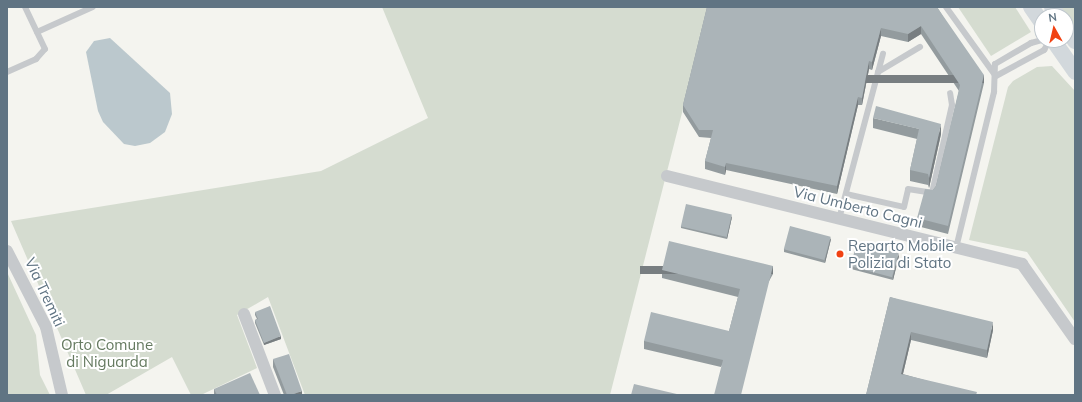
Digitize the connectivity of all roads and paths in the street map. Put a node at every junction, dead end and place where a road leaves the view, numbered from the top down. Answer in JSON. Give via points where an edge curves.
{"nodes":[{"id":1,"x":25,"y":7,"type":"edge"},
{"id":2,"x":93,"y":7,"type":"edge"},
{"id":3,"x":946,"y":7,"type":"edge"},
{"id":4,"x":37,"y":32,"type":"junction"},
{"id":5,"x":1034,"y":42,"type":"edge"},
{"id":6,"x":920,"y":48,"type":"dead end"},
{"id":7,"x":1045,"y":48,"type":"edge"},
{"id":8,"x":1059,"y":48,"type":"edge"},
{"id":9,"x":883,"y":54,"type":"dead end"},
{"id":10,"x":1074,"y":70,"type":"edge"},
{"id":11,"x":7,"y":72,"type":"edge"},
{"id":12,"x":878,"y":72,"type":"junction"},
{"id":13,"x":996,"y":76,"type":"junction"},
{"id":14,"x":950,"y":93,"type":"dead end"},
{"id":15,"x":667,"y":176,"type":"dead end"},
{"id":16,"x":846,"y":194,"type":"junction"},
{"id":17,"x":839,"y":219,"type":"junction"},
{"id":18,"x":956,"y":248,"type":"junction"},
{"id":19,"x":7,"y":250,"type":"edge"},
{"id":20,"x":244,"y":314,"type":"dead end"},
{"id":21,"x":1075,"y":339,"type":"edge"},
{"id":22,"x":62,"y":395,"type":"edge"},
{"id":23,"x":275,"y":395,"type":"edge"}],
"edges":[{"from":1,"to":4,"type":"lane"},
{"from":2,"to":4,"type":"lane"},
{"from":3,"to":13,"type":"lane"},
{"from":4,"to":11,"type":"lane","via":[[45,49],[42,54]]},
{"from":5,"to":13,"type":"lane","via":[[995,64]]},
{"from":6,"to":12,"type":"lane"},
{"from":7,"to":13,"type":"lane"},
{"from":8,"to":10,"type":"street"},
{"from":9,"to":12,"type":"lane"},
{"from":12,"to":16,"type":"lane"},
{"from":13,"to":18,"type":"lane"},
{"from":14,"to":16,"type":"lane","via":[[952,105],[932,193],[908,188],[904,207]]},
{"from":15,"to":17,"type":"street","name":"Via Umberto Cagni"},
{"from":16,"to":17,"type":"lane"},
{"from":17,"to":18,"type":"street","name":"Via Umberto Cagni"},
{"from":18,"to":21,"type":"street","name":"Via Umberto Cagni","via":[[1022,264]]},
{"from":19,"to":22,"type":"street","name":"Via Tremiti","via":[[46,327]]},
{"from":20,"to":23,"type":"street"}]}
